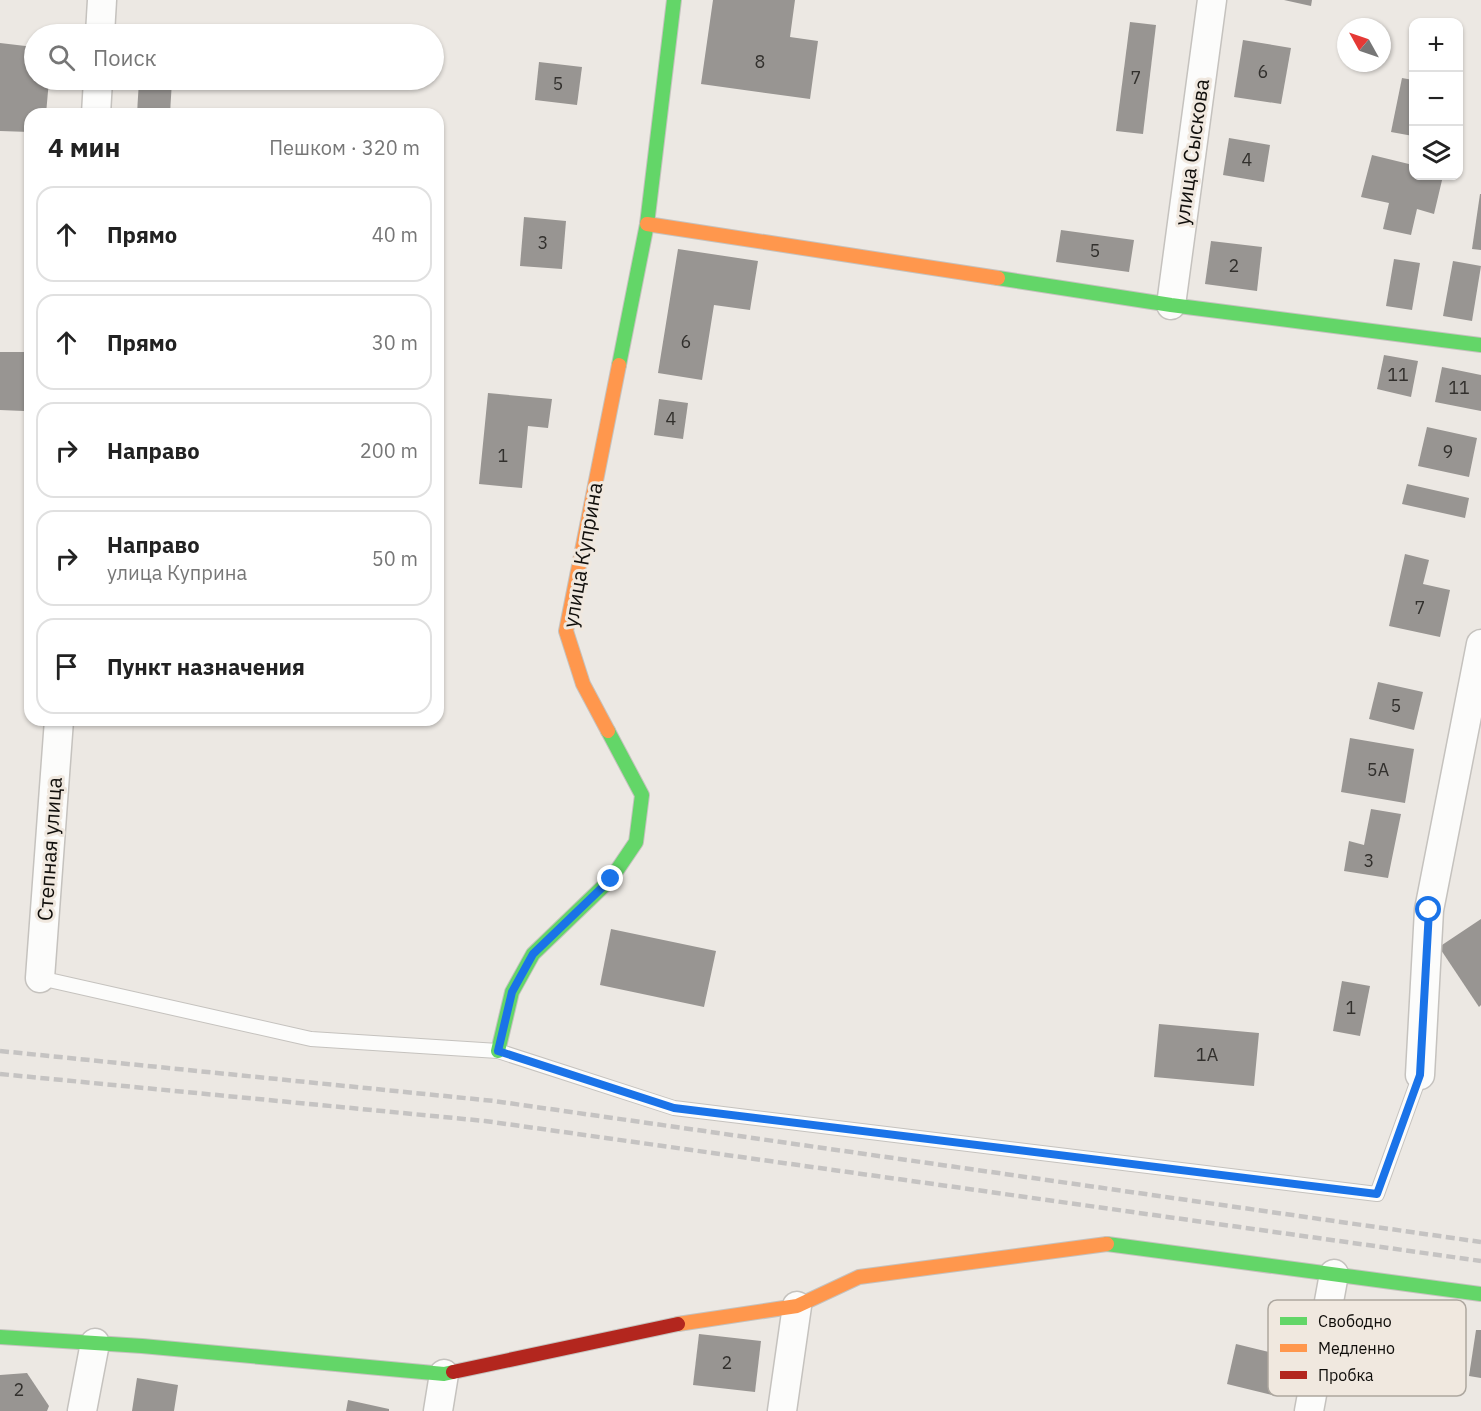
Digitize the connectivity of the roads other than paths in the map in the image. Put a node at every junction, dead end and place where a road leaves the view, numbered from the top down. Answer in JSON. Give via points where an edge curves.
{"nodes":[{"id":1,"x":102,"y":0,"type":"edge"},
{"id":2,"x":674,"y":0,"type":"edge"},
{"id":3,"x":1212,"y":0,"type":"edge"},
{"id":4,"x":101,"y":24,"type":"edge"},
{"id":5,"x":97,"y":90,"type":"edge"},
{"id":6,"x":96,"y":108,"type":"edge"},
{"id":7,"x":647,"y":224,"type":"junction"},
{"id":8,"x":1171,"y":305,"type":"junction"},
{"id":9,"x":1481,"y":345,"type":"edge"},
{"id":10,"x":1481,"y":644,"type":"edge"},
{"id":11,"x":59,"y":726,"type":"edge"},
{"id":12,"x":40,"y":978,"type":"joint"},
{"id":13,"x":498,"y":1051,"type":"junction"},
{"id":14,"x":1420,"y":1075,"type":"joint"},
{"id":15,"x":1334,"y":1274,"type":"junction"},
{"id":16,"x":1481,"y":1294,"type":"edge"},
{"id":17,"x":1329,"y":1300,"type":"edge"},
{"id":18,"x":797,"y":1306,"type":"junction"},
{"id":19,"x":0,"y":1337,"type":"edge"},
{"id":20,"x":95,"y":1343,"type":"junction"},
{"id":21,"x":444,"y":1374,"type":"junction"},
{"id":22,"x":1312,"y":1396,"type":"edge"},
{"id":23,"x":82,"y":1411,"type":"edge"},
{"id":24,"x":438,"y":1411,"type":"edge"},
{"id":25,"x":782,"y":1411,"type":"edge"},
{"id":26,"x":1309,"y":1411,"type":"edge"}],
"edges":[{"from":1,"to":4,"type":"street"},
{"from":2,"to":7,"type":"street","name":"улица Куприна"},
{"from":3,"to":8,"type":"street","name":"улица Сыскова"},
{"from":5,"to":6,"type":"street"},
{"from":7,"to":8,"type":"street"},
{"from":7,"to":13,"type":"street","name":"улица Куприна","via":[[566,631],[583,684],[642,795],[636,842],[611,879],[533,954],[512,992]]},
{"from":8,"to":9,"type":"street"},
{"from":10,"to":14,"type":"street","via":[[1429,910]]},
{"from":11,"to":12,"type":"street","name":"Степная улица"},
{"from":12,"to":13,"type":"lane","via":[[311,1039]]},
{"from":13,"to":14,"type":"lane","via":[[674,1108],[1377,1194]]},
{"from":15,"to":16,"type":"street"},
{"from":15,"to":17,"type":"street"},
{"from":15,"to":18,"type":"street","via":[[1111,1243],[859,1276]]},
{"from":18,"to":21,"type":"street","via":[[671,1325]]},
{"from":18,"to":25,"type":"street"},
{"from":19,"to":20,"type":"street"},
{"from":20,"to":21,"type":"street"},
{"from":20,"to":23,"type":"street"},
{"from":21,"to":24,"type":"street"},
{"from":22,"to":26,"type":"street"}]}
